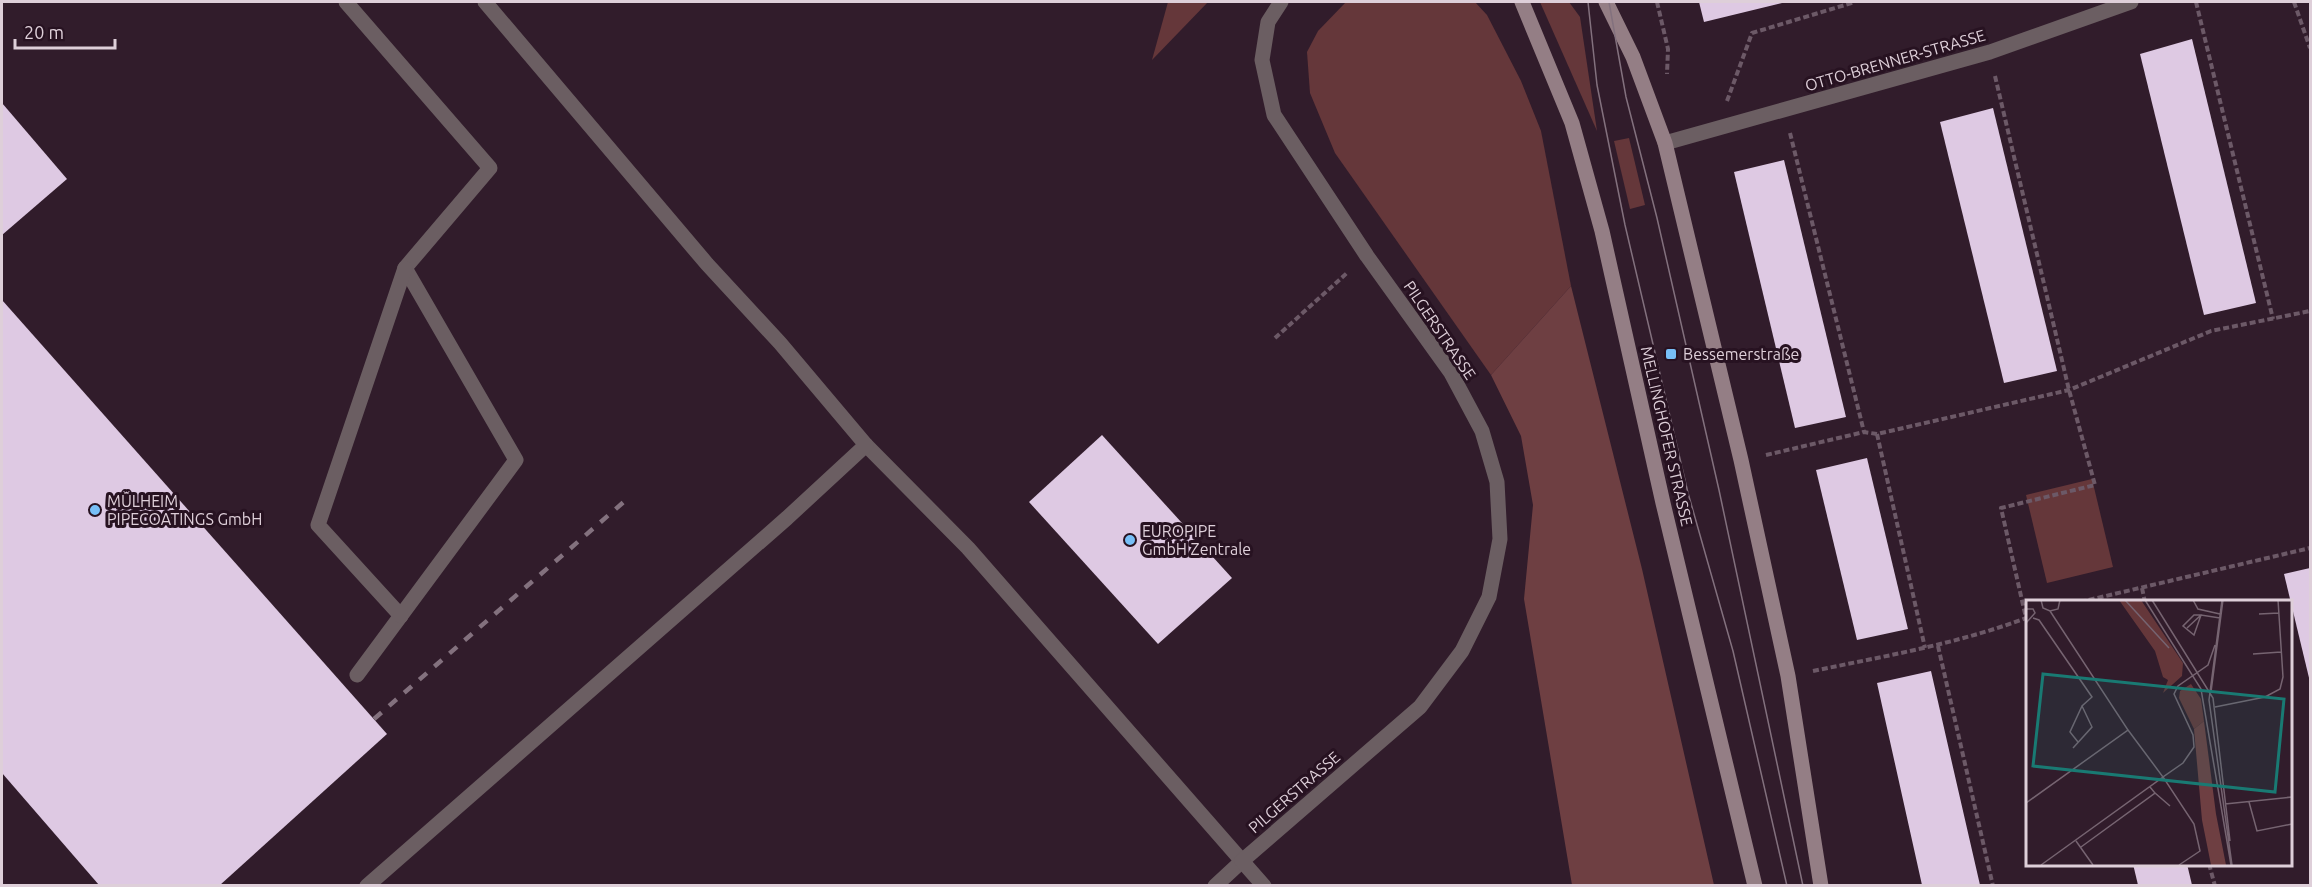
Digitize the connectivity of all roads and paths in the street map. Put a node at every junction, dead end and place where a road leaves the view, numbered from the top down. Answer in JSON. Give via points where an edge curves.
{"nodes":[{"id":1,"x":346,"y":2,"type":"edge"},
{"id":2,"x":485,"y":2,"type":"edge"},
{"id":3,"x":1281,"y":2,"type":"edge"},
{"id":4,"x":1522,"y":2,"type":"edge"},
{"id":5,"x":1606,"y":2,"type":"edge"},
{"id":6,"x":1856,"y":2,"type":"edge"},
{"id":7,"x":2132,"y":2,"type":"edge"},
{"id":8,"x":2196,"y":2,"type":"edge"},
{"id":9,"x":2294,"y":2,"type":"edge"},
{"id":10,"x":2310,"y":48,"type":"edge"},
{"id":11,"x":1990,"y":52,"type":"junction"},
{"id":12,"x":1785,"y":110,"type":"junction"},
{"id":13,"x":1716,"y":130,"type":"junction"},
{"id":14,"x":1665,"y":143,"type":"junction"},
{"id":15,"x":1367,"y":256,"type":"junction"},
{"id":16,"x":405,"y":268,"type":"junction"},
{"id":17,"x":2310,"y":310,"type":"edge"},
{"id":18,"x":2273,"y":319,"type":"junction"},
{"id":19,"x":1275,"y":338,"type":"dead end"},
{"id":20,"x":2069,"y":390,"type":"junction"},
{"id":21,"x":1864,"y":432,"type":"junction"},
{"id":22,"x":1877,"y":434,"type":"junction"},
{"id":23,"x":866,"y":445,"type":"junction"},
{"id":24,"x":1741,"y":460,"type":"junction"},
{"id":25,"x":2310,"y":548,"type":"edge"},
{"id":26,"x":2141,"y":588,"type":"junction"},
{"id":27,"x":2089,"y":600,"type":"edge"},
{"id":28,"x":2144,"y":600,"type":"edge"},
{"id":29,"x":401,"y":616,"type":"junction"},
{"id":30,"x":2026,"y":618,"type":"edge"},
{"id":31,"x":1938,"y":646,"type":"junction"},
{"id":32,"x":1925,"y":648,"type":"junction"},
{"id":33,"x":357,"y":675,"type":"dead end"},
{"id":34,"x":1788,"y":676,"type":"junction"},
{"id":35,"x":1242,"y":861,"type":"junction"},
{"id":36,"x":2209,"y":866,"type":"edge"},
{"id":37,"x":367,"y":885,"type":"edge"},
{"id":38,"x":1215,"y":885,"type":"edge"},
{"id":39,"x":1264,"y":885,"type":"edge"},
{"id":40,"x":1755,"y":885,"type":"edge"},
{"id":41,"x":1821,"y":885,"type":"edge"},
{"id":42,"x":1993,"y":885,"type":"edge"},
{"id":43,"x":2214,"y":885,"type":"edge"}],
"edges":[{"from":1,"to":16,"type":"street","via":[[490,168]]},
{"from":2,"to":23,"type":"street"},
{"from":3,"to":15,"type":"street","name":"PILGERSTRASSE","via":[[1268,22],[1262,60],[1274,116]]},
{"from":4,"to":40,"type":"main road","name":"MELLINGHOFER STRASSE","via":[[1572,123],[1602,231]]},
{"from":5,"to":14,"type":"main road","via":[[1634,57]]},
{"from":6,"to":13,"type":"path","via":[[1752,33]]},
{"from":7,"to":11,"type":"street","name":"OTTO-BRENNER-STRASSE"},
{"from":8,"to":18,"type":"path"},
{"from":9,"to":10,"type":"path"},
{"from":11,"to":12,"type":"street","name":"OTTO-BRENNER-STRASSE"},
{"from":11,"to":20,"type":"path"},
{"from":12,"to":13,"type":"street","name":"OTTO-BRENNER-STRASSE"},
{"from":12,"to":21,"type":"path"},
{"from":13,"to":14,"type":"street","name":"OTTO-BRENNER-STRASSE"},
{"from":14,"to":24,"type":"main road"},
{"from":15,"to":19,"type":"path"},
{"from":15,"to":35,"type":"street","name":"PILGERSTRASSE","via":[[1451,373],[1482,431],[1497,482],[1500,539],[1489,597],[1462,651],[1420,707]]},
{"from":16,"to":29,"type":"street","via":[[318,525]]},
{"from":16,"to":29,"type":"street","via":[[516,460]]},
{"from":17,"to":18,"type":"path"},
{"from":18,"to":20,"type":"path","via":[[2211,331]]},
{"from":20,"to":22,"type":"path"},
{"from":20,"to":30,"type":"path","via":[[2095,485],[2001,508]]},
{"from":21,"to":22,"type":"path"},
{"from":21,"to":24,"type":"path"},
{"from":22,"to":32,"type":"path"},
{"from":23,"to":35,"type":"street","via":[[968,548]]},
{"from":23,"to":37,"type":"street"},
{"from":24,"to":34,"type":"main road"},
{"from":25,"to":26,"type":"path"},
{"from":26,"to":27,"type":"path"},
{"from":26,"to":28,"type":"path"},
{"from":29,"to":33,"type":"street"},
{"from":30,"to":31,"type":"path"},
{"from":31,"to":32,"type":"path"},
{"from":31,"to":42,"type":"path"},
{"from":32,"to":34,"type":"path"},
{"from":34,"to":41,"type":"main road"},
{"from":35,"to":38,"type":"street","name":"PILGERSTRASSE"},
{"from":35,"to":39,"type":"street"},
{"from":36,"to":43,"type":"path"}]}
